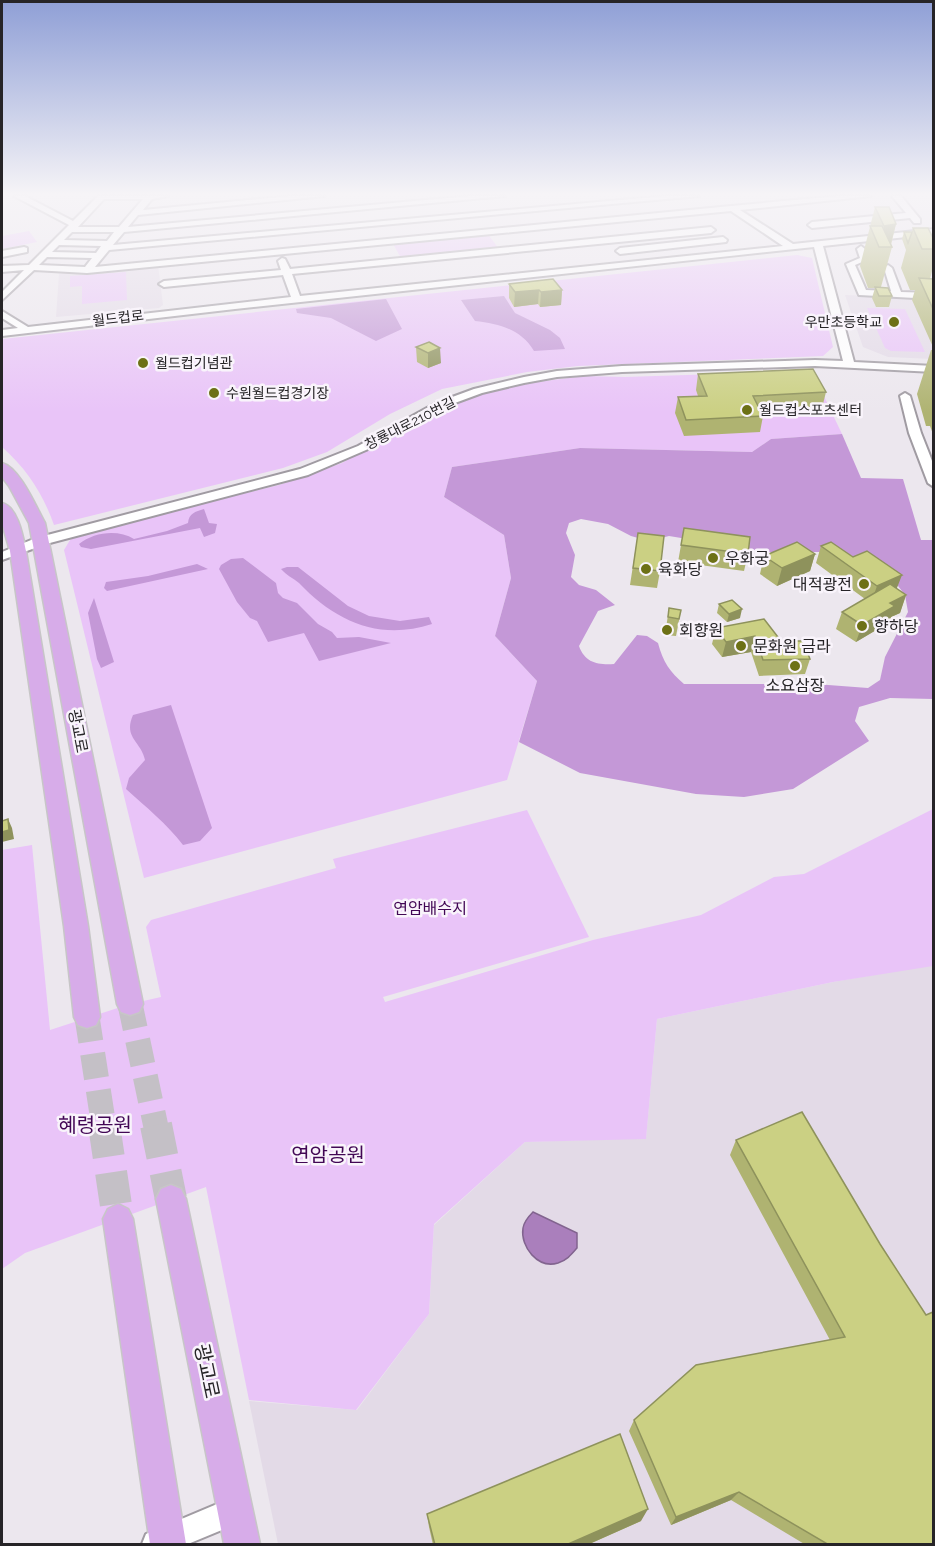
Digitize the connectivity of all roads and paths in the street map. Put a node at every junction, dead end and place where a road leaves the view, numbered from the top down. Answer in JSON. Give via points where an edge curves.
{"nodes":[{"id":1,"x":32,"y":268,"type":"edge"},
{"id":2,"x":54,"y":268,"type":"edge"},
{"id":3,"x":105,"y":268,"type":"edge"},
{"id":4,"x":164,"y":268,"type":"edge"},
{"id":5,"x":285,"y":268,"type":"edge"},
{"id":6,"x":315,"y":268,"type":"edge"},
{"id":7,"x":518,"y":268,"type":"edge"},
{"id":8,"x":601,"y":268,"type":"edge"},
{"id":9,"x":824,"y":268,"type":"edge"},
{"id":10,"x":852,"y":268,"type":"edge"},
{"id":11,"x":888,"y":268,"type":"edge"},
{"id":12,"x":87,"y":270,"type":"joint"},
{"id":13,"x":286,"y":271,"type":"junction"},
{"id":14,"x":523,"y":276,"type":"junction"},
{"id":15,"x":164,"y":284,"type":"junction"},
{"id":16,"x":897,"y":294,"type":"junction"},
{"id":17,"x":933,"y":296,"type":"edge"},
{"id":18,"x":2,"y":297,"type":"edge"},
{"id":19,"x":297,"y":300,"type":"junction"},
{"id":20,"x":167,"y":304,"type":"junction"},
{"id":21,"x":2,"y":314,"type":"edge"},
{"id":22,"x":54,"y":326,"type":"junction"},
{"id":23,"x":23,"y":327,"type":"junction"},
{"id":24,"x":2,"y":331,"type":"edge"},
{"id":25,"x":849,"y":363,"type":"junction"},
{"id":26,"x":933,"y":369,"type":"edge"},
{"id":27,"x":905,"y":396,"type":"dead end"},
{"id":28,"x":2,"y":468,"type":"edge"},
{"id":29,"x":933,"y":483,"type":"edge"},
{"id":30,"x":2,"y":508,"type":"edge"},
{"id":31,"x":41,"y":541,"type":"junction"},
{"id":32,"x":10,"y":553,"type":"edge"},
{"id":33,"x":130,"y":1004,"type":"tunnel mouth"},
{"id":34,"x":87,"y":1017,"type":"tunnel mouth"},
{"id":35,"x":171,"y":1198,"type":"tunnel mouth"},
{"id":36,"x":118,"y":1219,"type":"tunnel mouth"},
{"id":37,"x":236,"y":1510,"type":"junction"},
{"id":38,"x":164,"y":1543,"type":"edge"},
{"id":39,"x":242,"y":1545,"type":"edge"}],
"edges":[{"from":1,"to":18,"type":"street"},
{"from":2,"to":12,"type":"street"},
{"from":3,"to":12,"type":"street"},
{"from":4,"to":15,"type":"street"},
{"from":5,"to":13,"type":"street"},
{"from":6,"to":13,"type":"street"},
{"from":7,"to":14,"type":"street"},
{"from":8,"to":14,"type":"street","name":"월드컵로"},
{"from":9,"to":25,"type":"street"},
{"from":10,"to":16,"type":"street","via":[[862,293]]},
{"from":11,"to":16,"type":"street"},
{"from":13,"to":15,"type":"street"},
{"from":13,"to":19,"type":"street"},
{"from":14,"to":19,"type":"street","name":"월드컵로","via":[[412,283]]},
{"from":15,"to":20,"type":"street"},
{"from":16,"to":17,"type":"street"},
{"from":19,"to":20,"type":"street","name":"월드컵로"},
{"from":20,"to":22,"type":"street","name":"월드컵로"},
{"from":21,"to":23,"type":"street"},
{"from":22,"to":23,"type":"street","name":"월드컵로"},
{"from":22,"to":24,"type":"street","name":"월드컵로"},
{"from":23,"to":24,"type":"street","name":"월드컵로"},
{"from":25,"to":26,"type":"street","name":"창룡대로210번길"},
{"from":25,"to":31,"type":"street","name":"창룡대로210번길","via":[[622,369],[524,380],[440,405],[352,453],[290,477]]},
{"from":27,"to":29,"type":"street"},
{"from":28,"to":31,"type":"main road","name":"광교로","via":[[30,510]]},
{"from":30,"to":32,"type":"main road","name":"광교로","via":[[14,532]]},
{"from":31,"to":32,"type":"street","name":"창룡대로210번길"},
{"from":31,"to":33,"type":"main road","name":"광교로"},
{"from":32,"to":34,"type":"main road","name":"광교로","via":[[76,926]]},
{"from":35,"to":37,"type":"main road","name":"광교로"},
{"from":36,"to":38,"type":"main road"},
{"from":37,"to":38,"type":"street"},
{"from":37,"to":39,"type":"main road","name":"광교로"}]}
